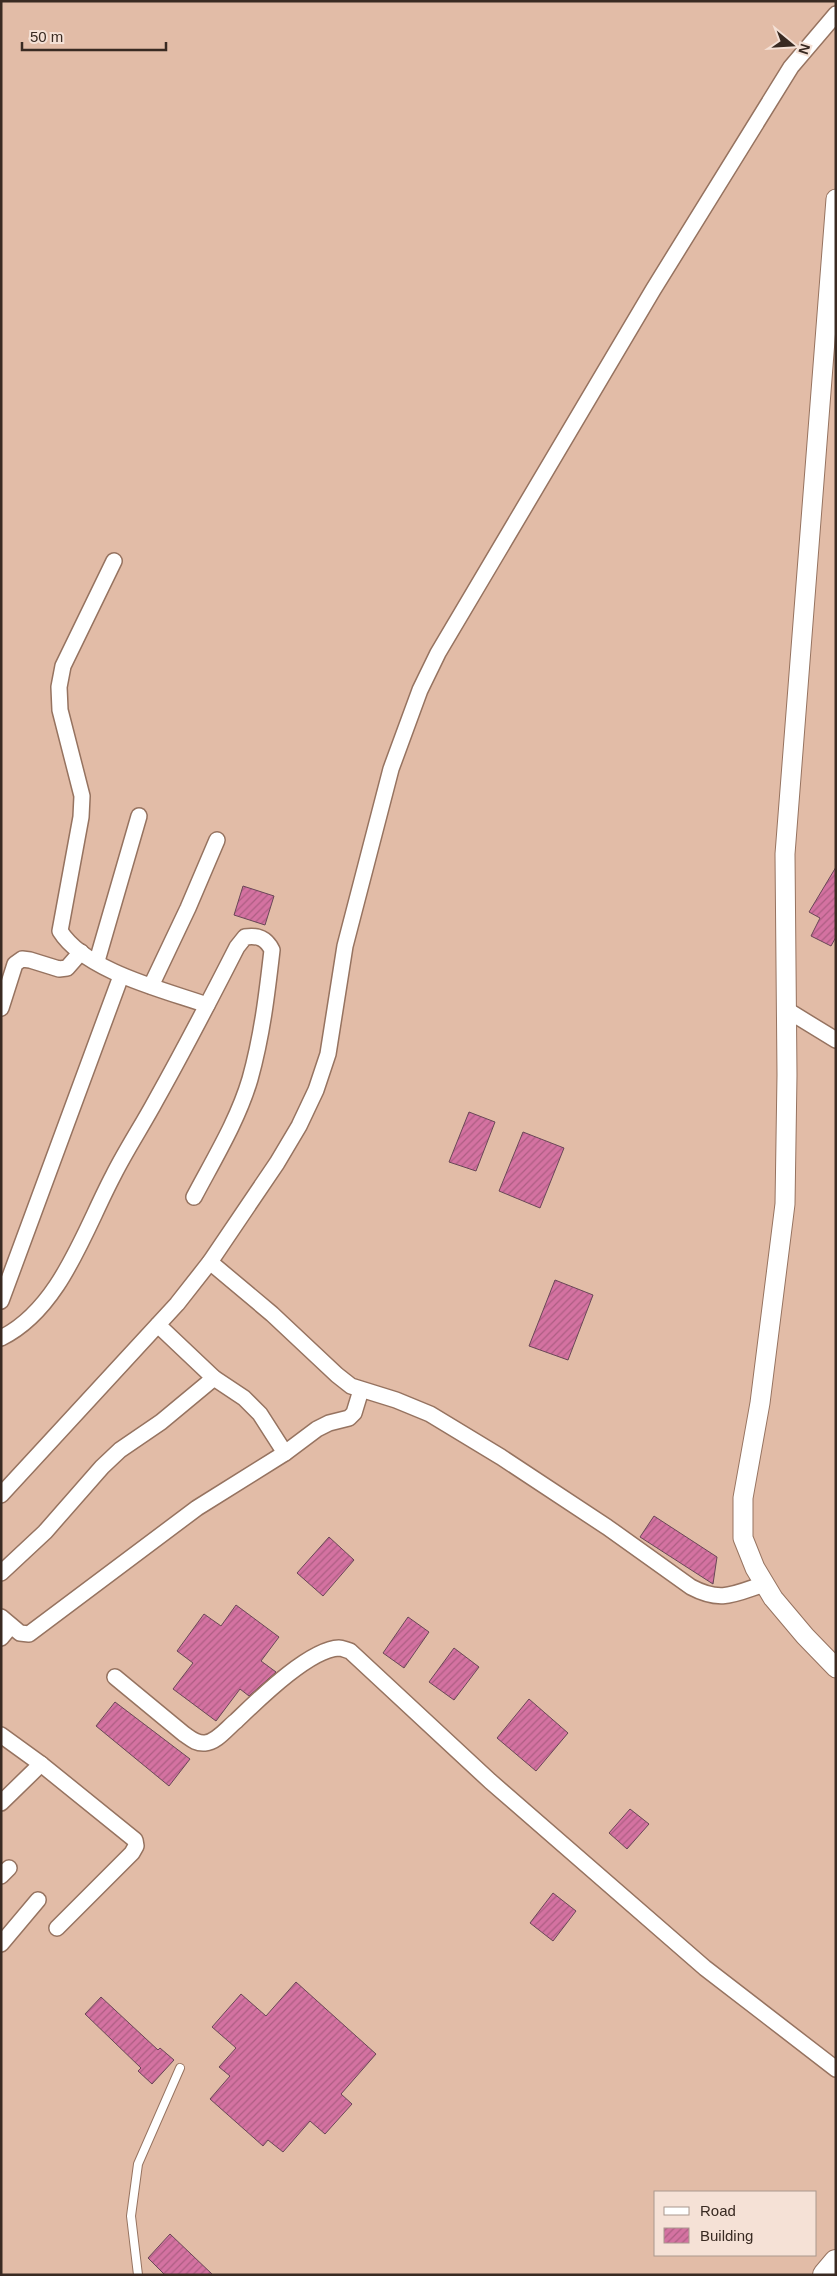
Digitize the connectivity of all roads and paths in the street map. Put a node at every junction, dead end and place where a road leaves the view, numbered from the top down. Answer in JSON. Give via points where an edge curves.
{"nodes":[{"id":1,"x":836,"y":14,"type":"edge"},
{"id":2,"x":836,"y":199,"type":"edge"},
{"id":3,"x":114,"y":561,"type":"dead end"},
{"id":4,"x":139,"y":816,"type":"dead end"},
{"id":5,"x":217,"y":840,"type":"dead end"},
{"id":6,"x":81,"y":952,"type":"junction"},
{"id":7,"x":97,"y":961,"type":"junction"},
{"id":8,"x":121,"y":976,"type":"junction"},
{"id":9,"x":151,"y":986,"type":"junction"},
{"id":10,"x":207,"y":1005,"type":"junction"},
{"id":11,"x":1,"y":1008,"type":"edge"},
{"id":12,"x":787,"y":1010,"type":"junction"},
{"id":13,"x":836,"y":1040,"type":"edge"},
{"id":14,"x":194,"y":1197,"type":"dead end"},
{"id":15,"x":210,"y":1262,"type":"junction"},
{"id":16,"x":1,"y":1300,"type":"edge"},
{"id":17,"x":158,"y":1325,"type":"junction"},
{"id":18,"x":1,"y":1338,"type":"edge"},
{"id":19,"x":214,"y":1378,"type":"junction"},
{"id":20,"x":358,"y":1402,"type":"junction"},
{"id":21,"x":285,"y":1453,"type":"junction"},
{"id":22,"x":1,"y":1495,"type":"edge"},
{"id":23,"x":1,"y":1573,"type":"edge"},
{"id":24,"x":764,"y":1584,"type":"junction"},
{"id":25,"x":8,"y":1628,"type":"edge"},
{"id":26,"x":836,"y":1668,"type":"edge"},
{"id":27,"x":115,"y":1677,"type":"dead end"},
{"id":28,"x":1,"y":1735,"type":"edge"},
{"id":29,"x":41,"y":1764,"type":"junction"},
{"id":30,"x":1,"y":1803,"type":"edge"},
{"id":31,"x":38,"y":1900,"type":"dead end"},
{"id":32,"x":57,"y":1928,"type":"dead end"},
{"id":33,"x":1,"y":1944,"type":"edge"},
{"id":34,"x":180,"y":2068,"type":"dead end"},
{"id":35,"x":836,"y":2068,"type":"edge"},
{"id":36,"x":836,"y":2262,"type":"edge"},
{"id":37,"x":138,"y":2275,"type":"edge"},
{"id":38,"x":825,"y":2275,"type":"edge"}],
"edges":[{"from":1,"to":15,"type":"street","via":[[791,67],[648,298],[438,653],[420,690],[391,769],[346,946],[328,1054],[316,1090],[278,1163]]},
{"from":2,"to":12,"type":"street","via":[[785,854]]},
{"from":3,"to":6,"type":"street","via":[[66,659],[59,687],[60,710],[82,796],[60,931],[67,942]]},
{"from":4,"to":7,"type":"street"},
{"from":5,"to":9,"type":"street"},
{"from":6,"to":7,"type":"street"},
{"from":6,"to":11,"type":"street","via":[[67,968],[59,969],[22,959],[15,964]]},
{"from":7,"to":8,"type":"street"},
{"from":8,"to":9,"type":"street"},
{"from":8,"to":16,"type":"street"},
{"from":9,"to":10,"type":"street"},
{"from":10,"to":14,"type":"street","via":[[237,947],[245,938],[259,937],[268,942],[272,950],[264,1022],[250,1081],[225,1140]]},
{"from":10,"to":18,"type":"street","via":[[51,1294],[33,1316]]},
{"from":12,"to":13,"type":"street"},
{"from":12,"to":24,"type":"street","via":[[784,1204],[760,1403],[743,1498],[743,1538]]},
{"from":15,"to":17,"type":"street"},
{"from":15,"to":20,"type":"street","via":[[337,1375]]},
{"from":17,"to":19,"type":"street"},
{"from":17,"to":22,"type":"street"},
{"from":19,"to":21,"type":"street","via":[[244,1398],[260,1414]]},
{"from":19,"to":23,"type":"street","via":[[161,1422],[120,1450],[45,1532]]},
{"from":20,"to":21,"type":"street","via":[[345,1420],[317,1429]]},
{"from":20,"to":24,"type":"street","via":[[396,1400],[430,1414],[501,1457],[706,1595],[720,1596]]},
{"from":21,"to":25,"type":"street","via":[[197,1508],[29,1634]]},
{"from":24,"to":26,"type":"street","via":[[805,1636]]},
{"from":27,"to":35,"type":"street","via":[[195,1742],[204,1743],[221,1734],[296,1668],[325,1651],[340,1648],[350,1651],[490,1781],[705,1968]]},
{"from":28,"to":29,"type":"street"},
{"from":29,"to":30,"type":"street"},
{"from":29,"to":32,"type":"street","via":[[135,1840],[136,1846]]},
{"from":31,"to":33,"type":"street"},
{"from":34,"to":37,"type":"lane","via":[[138,2164],[131,2216]]},
{"from":36,"to":38,"type":"main road"}]}
